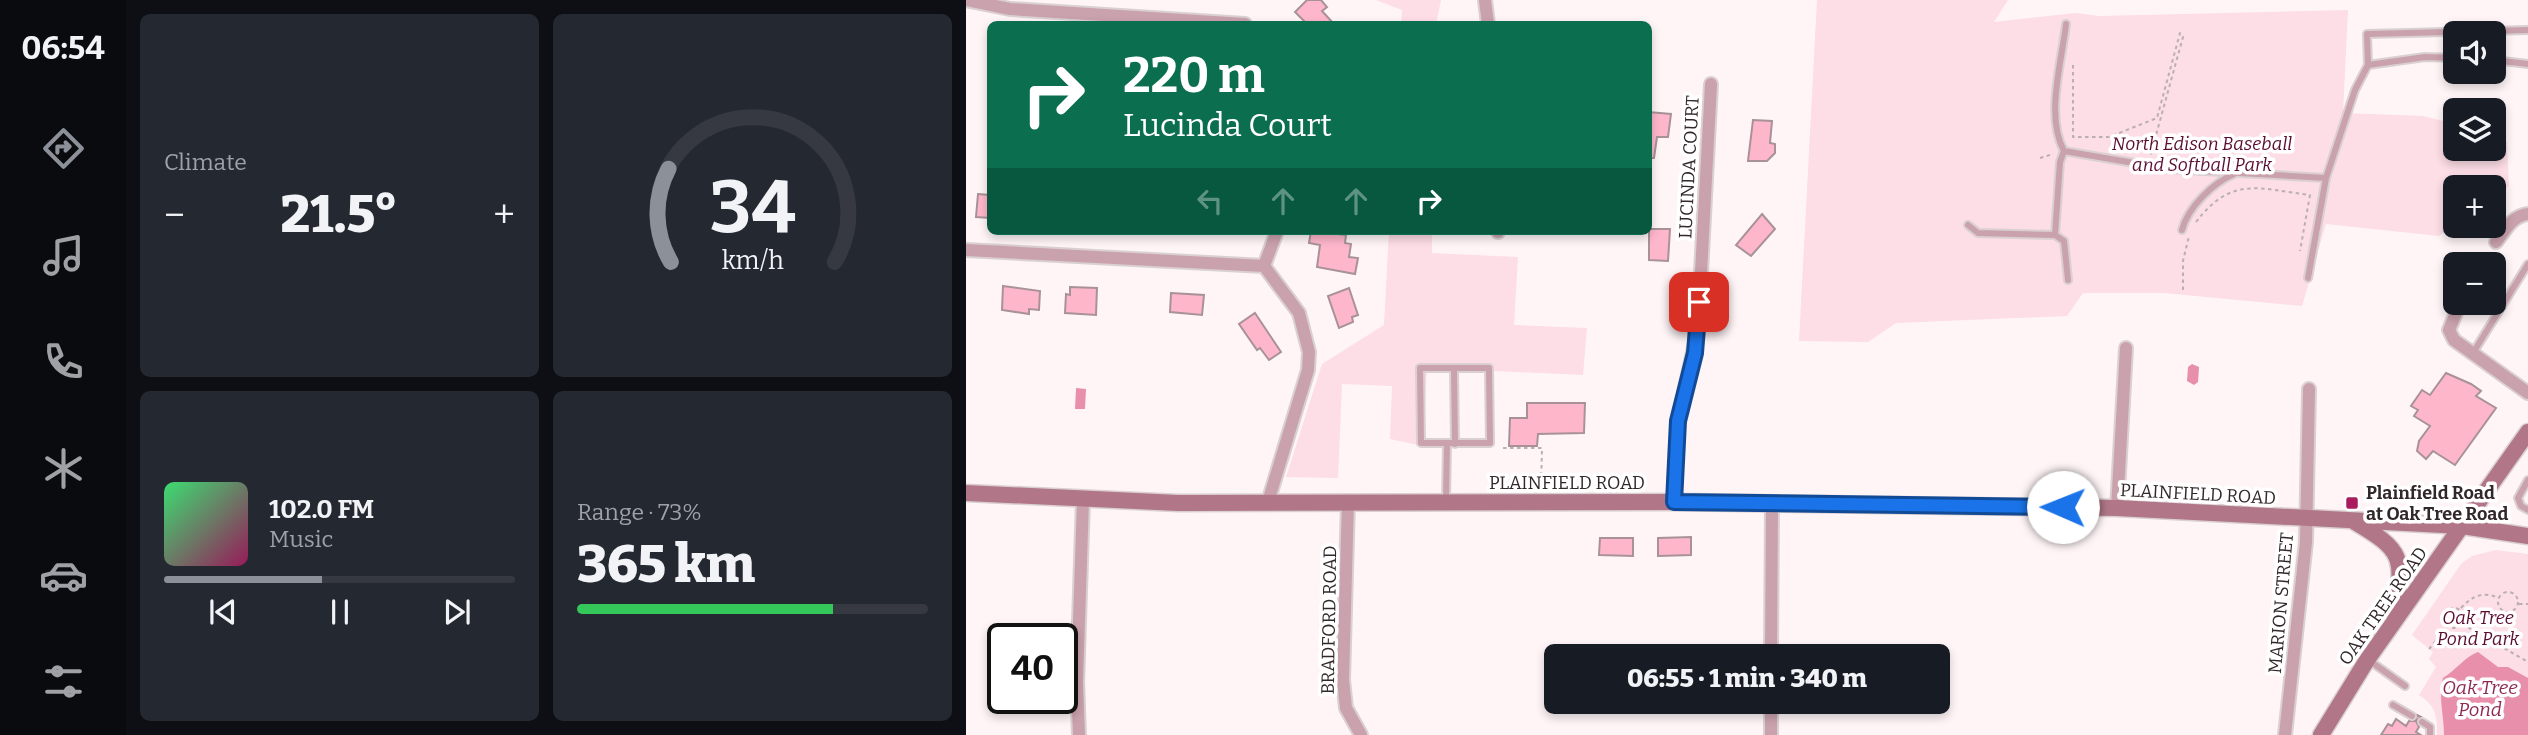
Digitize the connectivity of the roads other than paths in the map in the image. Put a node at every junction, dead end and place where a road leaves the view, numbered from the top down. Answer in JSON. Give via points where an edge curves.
{"nodes":[{"id":1,"x":966,"y":0,"type":"edge"},
{"id":2,"x":1485,"y":0,"type":"edge"},
{"id":3,"x":1198,"y":21,"type":"edge"},
{"id":4,"x":1488,"y":21,"type":"edge"},
{"id":5,"x":2066,"y":24,"type":"dead end"},
{"id":6,"x":2528,"y":30,"type":"edge"},
{"id":7,"x":2443,"y":58,"type":"edge"},
{"id":8,"x":2506,"y":61,"type":"edge"},
{"id":9,"x":2528,"y":64,"type":"edge"},
{"id":10,"x":2368,"y":65,"type":"junction"},
{"id":11,"x":1711,"y":84,"type":"dead end"},
{"id":12,"x":2064,"y":151,"type":"junction"},
{"id":13,"x":2236,"y":173,"type":"junction"},
{"id":14,"x":2326,"y":178,"type":"junction"},
{"id":15,"x":2528,"y":214,"type":"edge"},
{"id":16,"x":1968,"y":225,"type":"dead end"},
{"id":17,"x":2186,"y":231,"type":"road end"},
{"id":18,"x":1276,"y":235,"type":"edge"},
{"id":19,"x":2056,"y":236,"type":"junction"},
{"id":20,"x":2496,"y":242,"type":"dead end"},
{"id":21,"x":966,"y":250,"type":"edge"},
{"id":22,"x":2528,"y":264,"type":"edge"},
{"id":23,"x":1264,"y":266,"type":"junction"},
{"id":24,"x":2308,"y":278,"type":"dead end"},
{"id":25,"x":2068,"y":280,"type":"dead end"},
{"id":26,"x":2455,"y":315,"type":"edge"},
{"id":27,"x":2126,"y":348,"type":"dead end"},
{"id":28,"x":2473,"y":353,"type":"junction"},
{"id":29,"x":1454,"y":368,"type":"junction"},
{"id":30,"x":2309,"y":389,"type":"dead end"},
{"id":31,"x":2528,"y":393,"type":"edge"},
{"id":32,"x":2528,"y":432,"type":"edge"},
{"id":33,"x":1451,"y":444,"type":"junction"},
{"id":34,"x":2528,"y":480,"type":"edge"},
{"id":35,"x":966,"y":493,"type":"edge"},
{"id":36,"x":1083,"y":500,"type":"junction"},
{"id":37,"x":1268,"y":502,"type":"junction"},
{"id":38,"x":1348,"y":502,"type":"junction"},
{"id":39,"x":1446,"y":502,"type":"junction"},
{"id":40,"x":1674,"y":502,"type":"junction"},
{"id":41,"x":1772,"y":505,"type":"junction"},
{"id":42,"x":2116,"y":508,"type":"junction"},
{"id":43,"x":2528,"y":510,"type":"edge"},
{"id":44,"x":2306,"y":518,"type":"junction"},
{"id":45,"x":2353,"y":521,"type":"junction"},
{"id":46,"x":2462,"y":526,"type":"junction"},
{"id":47,"x":2528,"y":536,"type":"edge"},
{"id":48,"x":2395,"y":620,"type":"junction"},
{"id":49,"x":1771,"y":644,"type":"edge"},
{"id":50,"x":2367,"y":660,"type":"junction"},
{"id":51,"x":2405,"y":686,"type":"dead end"},
{"id":52,"x":2393,"y":705,"type":"dead end"},
{"id":53,"x":1771,"y":714,"type":"edge"},
{"id":54,"x":2412,"y":716,"type":"dead end"},
{"id":55,"x":2422,"y":722,"type":"dead end"},
{"id":56,"x":1079,"y":735,"type":"edge"},
{"id":57,"x":1361,"y":735,"type":"edge"},
{"id":58,"x":1771,"y":735,"type":"edge"},
{"id":59,"x":2285,"y":735,"type":"edge"},
{"id":60,"x":2321,"y":735,"type":"edge"},
{"id":61,"x":2430,"y":735,"type":"edge"}],
"edges":[{"from":1,"to":3,"type":"street","via":[[1010,9]]},
{"from":2,"to":4,"type":"street"},
{"from":5,"to":12,"type":"lane","via":[[2056,106]]},
{"from":6,"to":10,"type":"lane","via":[[2367,34]]},
{"from":7,"to":10,"type":"lane"},
{"from":8,"to":9,"type":"lane"},
{"from":10,"to":14,"type":"lane"},
{"from":11,"to":40,"type":"street","name":"LUCINDA COURT","via":[[1698,329],[1678,421]]},
{"from":12,"to":13,"type":"lane","via":[[2169,169]]},
{"from":12,"to":19,"type":"lane"},
{"from":13,"to":14,"type":"lane"},
{"from":13,"to":17,"type":"lane","via":[[2211,189],[2188,216]]},
{"from":14,"to":24,"type":"lane"},
{"from":15,"to":20,"type":"street","via":[[2511,222]]},
{"from":16,"to":19,"type":"lane","via":[[1978,233]]},
{"from":18,"to":23,"type":"street"},
{"from":19,"to":25,"type":"lane","via":[[2064,241]]},
{"from":21,"to":23,"type":"street"},
{"from":22,"to":28,"type":"lane"},
{"from":23,"to":37,"type":"street","via":[[1299,313],[1309,352],[1308,370]]},
{"from":26,"to":28,"type":"street","via":[[2449,330],[2454,340]]},
{"from":27,"to":42,"type":"street"},
{"from":28,"to":31,"type":"street"},
{"from":29,"to":33,"type":"lane"},
{"from":29,"to":33,"type":"lane","via":[[1420,368],[1421,443]]},
{"from":29,"to":33,"type":"lane","via":[[1489,368],[1490,443]]},
{"from":30,"to":44,"type":"street","name":"MARION STREET"},
{"from":32,"to":46,"type":"street","name":"OAK TREE ROAD"},
{"from":33,"to":39,"type":"lane"},
{"from":34,"to":43,"type":"lane","via":[[2518,498]]},
{"from":35,"to":36,"type":"street","name":"PLAINFIELD ROAD"},
{"from":36,"to":37,"type":"street","name":"PLAINFIELD ROAD"},
{"from":36,"to":56,"type":"street"},
{"from":37,"to":38,"type":"street","name":"PLAINFIELD ROAD"},
{"from":38,"to":39,"type":"street","name":"PLAINFIELD ROAD"},
{"from":38,"to":57,"type":"street","name":"BRADFORD ROAD","via":[[1343,680],[1346,708]]},
{"from":39,"to":40,"type":"street","name":"PLAINFIELD ROAD"},
{"from":40,"to":41,"type":"street","name":"PLAINFIELD ROAD"},
{"from":41,"to":42,"type":"street","name":"PLAINFIELD ROAD"},
{"from":41,"to":49,"type":"street"},
{"from":42,"to":44,"type":"street","name":"PLAINFIELD ROAD"},
{"from":44,"to":45,"type":"street","name":"PLAINFIELD ROAD"},
{"from":44,"to":59,"type":"street","name":"MARION STREET"},
{"from":45,"to":46,"type":"street","name":"PLAINFIELD ROAD"},
{"from":45,"to":48,"type":"street","via":[[2380,537],[2396,555]]},
{"from":46,"to":47,"type":"street","name":"PLAINFIELD ROAD"},
{"from":46,"to":48,"type":"street","name":"OAK TREE ROAD"},
{"from":48,"to":50,"type":"street","name":"OAK TREE ROAD"},
{"from":50,"to":51,"type":"lane"},
{"from":50,"to":60,"type":"street","name":"OAK TREE ROAD"},
{"from":52,"to":54,"type":"lane"},
{"from":53,"to":58,"type":"street"},
{"from":55,"to":61,"type":"lane","via":[[2430,727]]}]}
